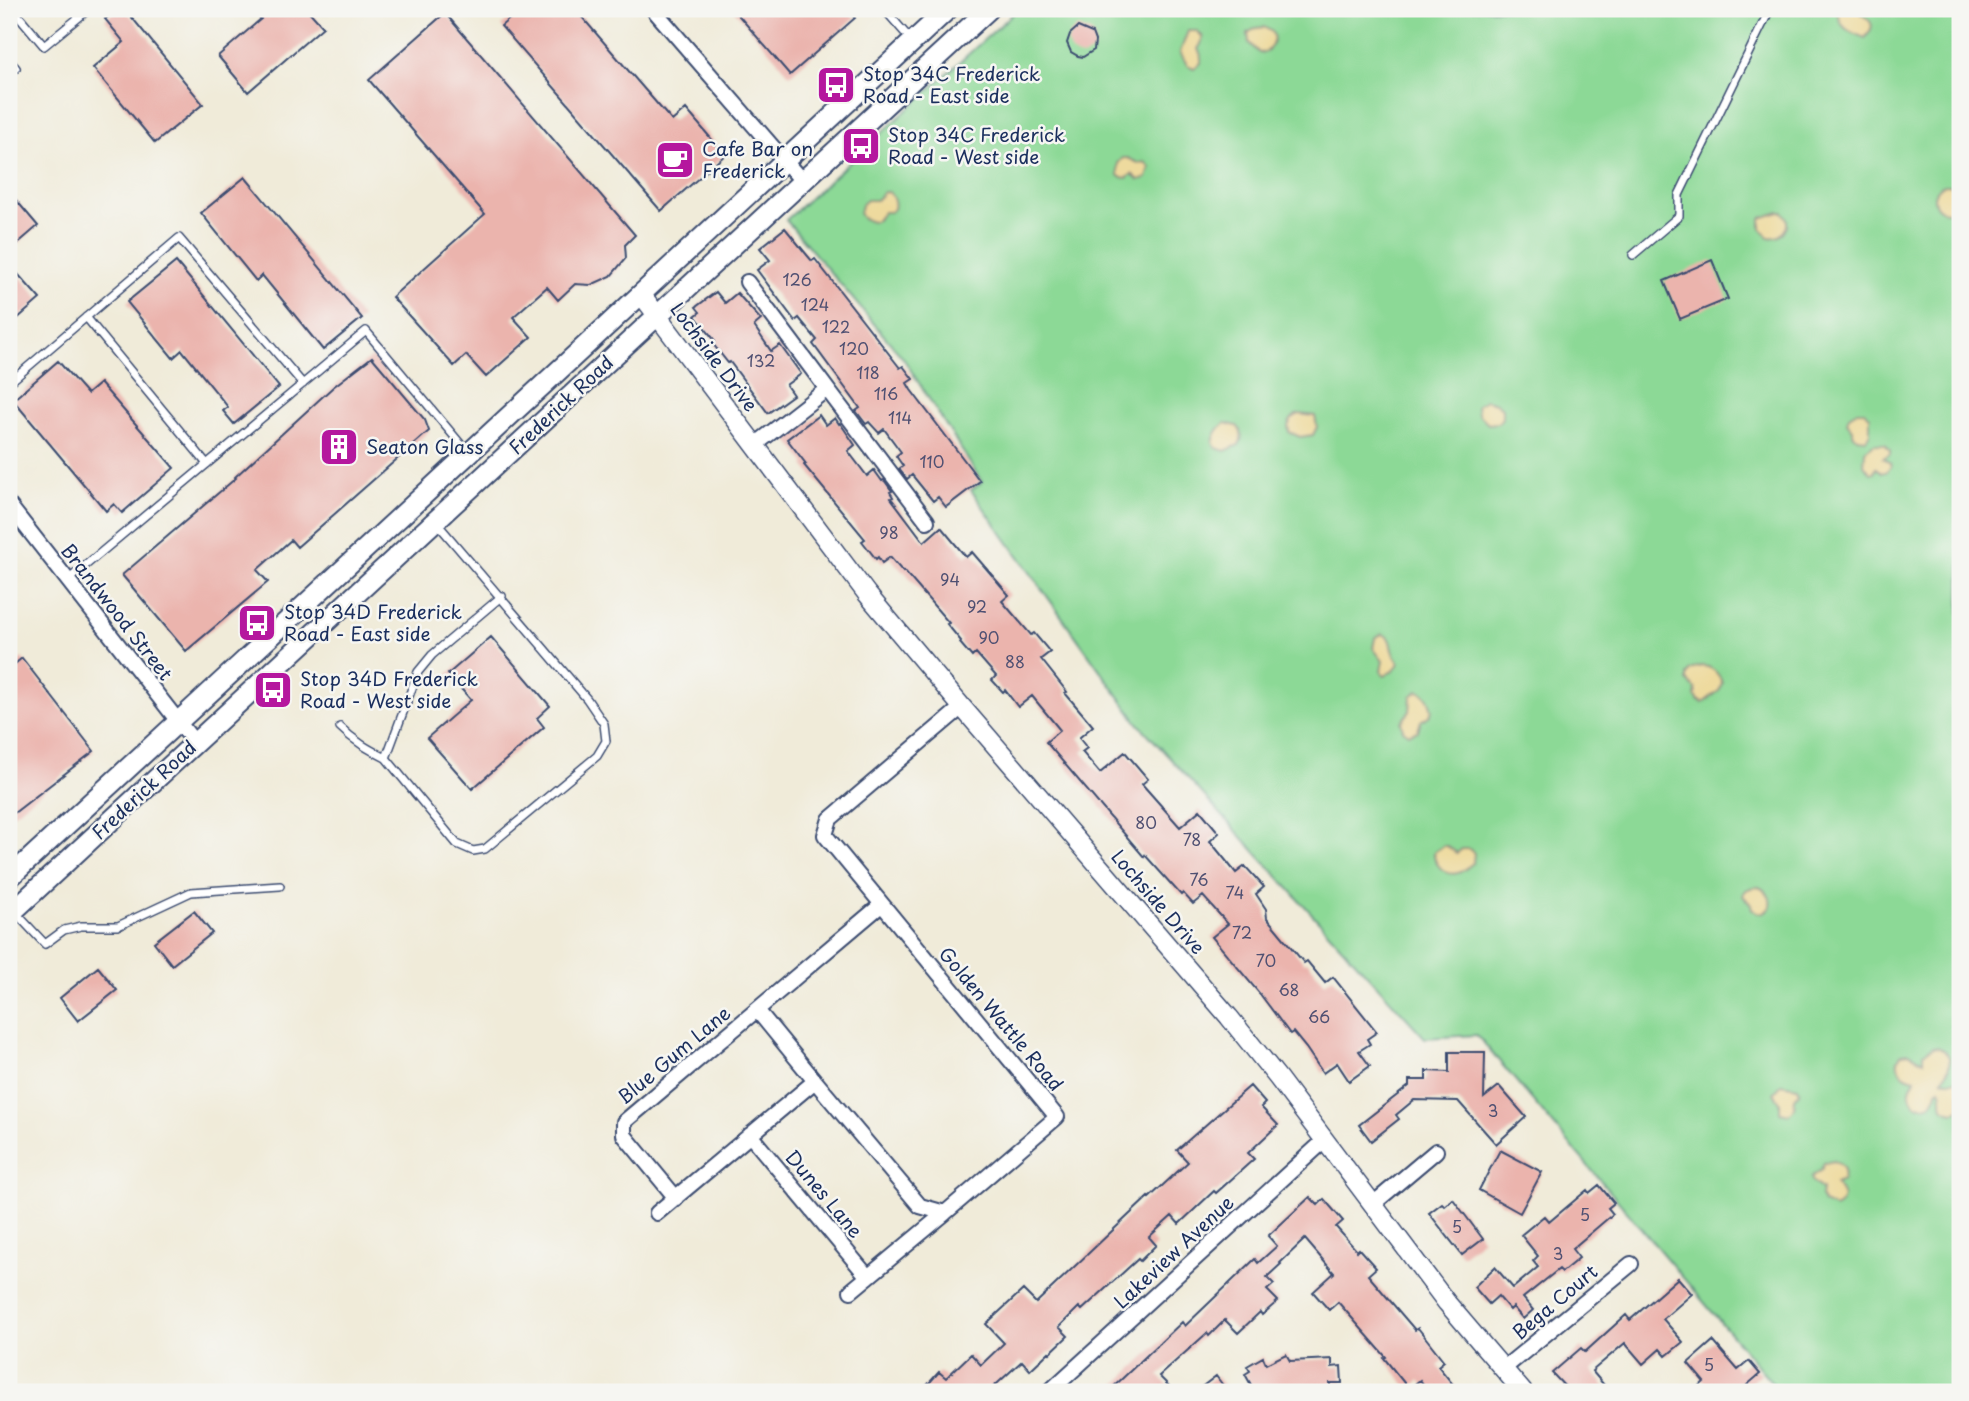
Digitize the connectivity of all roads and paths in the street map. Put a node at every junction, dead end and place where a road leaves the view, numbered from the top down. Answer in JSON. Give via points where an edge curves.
{"nodes":[{"id":1,"x":13,"y":9,"type":"edge"},
{"id":2,"x":89,"y":9,"type":"edge"},
{"id":3,"x":653,"y":9,"type":"edge"},
{"id":4,"x":884,"y":9,"type":"edge"},
{"id":5,"x":948,"y":9,"type":"edge"},
{"id":6,"x":989,"y":9,"type":"edge"},
{"id":7,"x":1770,"y":9,"type":"edge"},
{"id":8,"x":912,"y":41,"type":"junction"},
{"id":9,"x":9,"y":60,"type":"edge"},
{"id":10,"x":9,"y":75,"type":"edge"},
{"id":11,"x":784,"y":161,"type":"junction"},
{"id":12,"x":803,"y":182,"type":"junction"},
{"id":13,"x":1633,"y":255,"type":"dead end"},
{"id":14,"x":747,"y":282,"type":"dead end"},
{"id":15,"x":641,"y":294,"type":"junction"},
{"id":16,"x":86,"y":317,"type":"junction"},
{"id":17,"x":658,"y":317,"type":"junction"},
{"id":18,"x":9,"y":383,"type":"edge"},
{"id":19,"x":303,"y":384,"type":"junction"},
{"id":20,"x":827,"y":389,"type":"junction"},
{"id":21,"x":755,"y":445,"type":"junction"},
{"id":22,"x":469,"y":454,"type":"junction"},
{"id":23,"x":207,"y":464,"type":"junction"},
{"id":24,"x":9,"y":505,"type":"edge"},
{"id":25,"x":436,"y":521,"type":"junction"},
{"id":26,"x":926,"y":521,"type":"dead end"},
{"id":27,"x":67,"y":580,"type":"junction"},
{"id":28,"x":502,"y":596,"type":"junction"},
{"id":29,"x":962,"y":707,"type":"junction"},
{"id":30,"x":178,"y":722,"type":"junction"},
{"id":31,"x":340,"y":727,"type":"dead end"},
{"id":32,"x":195,"y":743,"type":"junction"},
{"id":33,"x":386,"y":758,"type":"junction"},
{"id":34,"x":9,"y":878,"type":"edge"},
{"id":35,"x":280,"y":886,"type":"dead end"},
{"id":36,"x":881,"y":905,"type":"junction"},
{"id":37,"x":10,"y":910,"type":"edge"},
{"id":38,"x":757,"y":1010,"type":"junction"},
{"id":39,"x":815,"y":1081,"type":"junction"},
{"id":40,"x":750,"y":1135,"type":"junction"},
{"id":41,"x":1325,"y":1140,"type":"junction"},
{"id":42,"x":1436,"y":1151,"type":"dead end"},
{"id":43,"x":676,"y":1198,"type":"junction"},
{"id":44,"x":1373,"y":1204,"type":"junction"},
{"id":45,"x":657,"y":1213,"type":"dead end"},
{"id":46,"x":945,"y":1213,"type":"junction"},
{"id":47,"x":1631,"y":1264,"type":"dead end"},
{"id":48,"x":868,"y":1277,"type":"junction"},
{"id":49,"x":851,"y":1291,"type":"dead end"},
{"id":50,"x":1503,"y":1369,"type":"junction"},
{"id":51,"x":1049,"y":1392,"type":"edge"},
{"id":52,"x":1523,"y":1392,"type":"edge"}],
"edges":[{"from":1,"to":2,"type":"lane","via":[[44,46]]},
{"from":3,"to":11,"type":"street"},
{"from":4,"to":8,"type":"lane"},
{"from":5,"to":8,"type":"main road","name":"Frederick Road"},
{"from":6,"to":12,"type":"main road","name":"Frederick Road"},
{"from":7,"to":13,"type":"lane","via":[[1679,195],[1679,216]]},
{"from":8,"to":11,"type":"main road","name":"Frederick Road"},
{"from":9,"to":10,"type":"lane","via":[[16,68]]},
{"from":11,"to":12,"type":"street"},
{"from":11,"to":15,"type":"main road","name":"Frederick Road"},
{"from":12,"to":17,"type":"main road","name":"Frederick Road"},
{"from":14,"to":20,"type":"street"},
{"from":15,"to":17,"type":"street","name":"Lochside Drive"},
{"from":15,"to":22,"type":"main road","name":"Frederick Road"},
{"from":16,"to":18,"type":"lane"},
{"from":16,"to":19,"type":"lane","via":[[179,238]]},
{"from":16,"to":23,"type":"lane"},
{"from":17,"to":21,"type":"street","name":"Lochside Drive"},
{"from":17,"to":25,"type":"main road","name":"Frederick Road"},
{"from":19,"to":22,"type":"lane","via":[[366,331]]},
{"from":19,"to":23,"type":"lane"},
{"from":20,"to":21,"type":"street"},
{"from":20,"to":26,"type":"street"},
{"from":21,"to":29,"type":"street","name":"Lochside Drive","via":[[867,594]]},
{"from":22,"to":30,"type":"main road","name":"Frederick Road"},
{"from":23,"to":27,"type":"lane"},
{"from":24,"to":27,"type":"street","name":"Brandwood Street"},
{"from":25,"to":28,"type":"lane"},
{"from":25,"to":32,"type":"main road","name":"Frederick Road"},
{"from":27,"to":30,"type":"street","name":"Brandwood Street"},
{"from":28,"to":33,"type":"lane","via":[[418,672]]},
{"from":28,"to":33,"type":"lane","via":[[604,724],[606,741],[597,756],[485,849],[473,851],[457,844]]},
{"from":29,"to":36,"type":"street","name":"Golden Wattle Road","via":[[830,819],[825,835]]},
{"from":29,"to":41,"type":"street","name":"Lochside Drive","via":[[1229,1017]]},
{"from":30,"to":32,"type":"street","name":"Brandwood Street"},
{"from":30,"to":34,"type":"main road","name":"Frederick Road"},
{"from":31,"to":33,"type":"lane","via":[[366,749]]},
{"from":32,"to":37,"type":"main road","name":"Frederick Road"},
{"from":35,"to":37,"type":"lane","via":[[191,892],[118,926],[64,930],[45,944]]},
{"from":36,"to":38,"type":"street","name":"Blue Gum Lane"},
{"from":36,"to":46,"type":"street","name":"Golden Wattle Road","via":[[1057,1117]]},
{"from":38,"to":39,"type":"street","name":"Blue Gum Lane"},
{"from":38,"to":43,"type":"street","name":"Blue Gum Lane","via":[[624,1122],[624,1135]]},
{"from":39,"to":40,"type":"street"},
{"from":39,"to":46,"type":"street","via":[[920,1206]]},
{"from":40,"to":43,"type":"street"},
{"from":40,"to":48,"type":"street","name":"Dunes Lane"},
{"from":41,"to":44,"type":"street","name":"Lochside Drive"},
{"from":41,"to":51,"type":"street","name":"Lakeview Avenue"},
{"from":42,"to":44,"type":"street"},
{"from":43,"to":45,"type":"street"},
{"from":44,"to":50,"type":"street","name":"Lochside Drive"},
{"from":46,"to":48,"type":"street"},
{"from":47,"to":50,"type":"street","name":"Bega Court"},
{"from":48,"to":49,"type":"street"},
{"from":50,"to":52,"type":"street","name":"Lochside Drive"}]}
